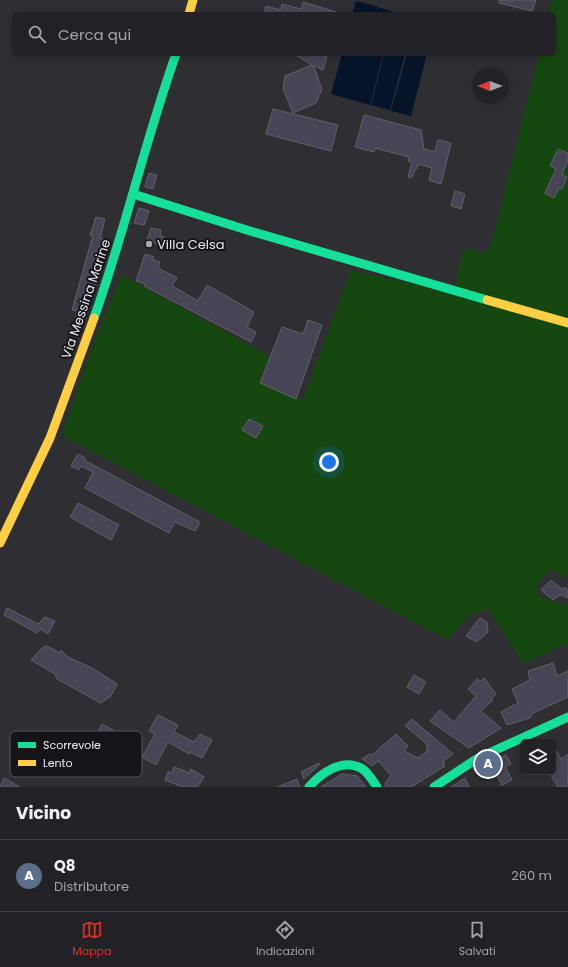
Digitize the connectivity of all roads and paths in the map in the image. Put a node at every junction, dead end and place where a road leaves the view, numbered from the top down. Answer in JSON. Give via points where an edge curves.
{"nodes":[{"id":1,"x":193,"y":0,"type":"edge"},
{"id":2,"x":190,"y":12,"type":"edge"},
{"id":3,"x":175,"y":56,"type":"edge"},
{"id":4,"x":133,"y":194,"type":"junction"},
{"id":5,"x":568,"y":323,"type":"edge"},
{"id":6,"x":0,"y":543,"type":"edge"},
{"id":7,"x":568,"y":717,"type":"edge"},
{"id":8,"x":309,"y":787,"type":"edge"},
{"id":9,"x":377,"y":787,"type":"edge"},
{"id":10,"x":434,"y":787,"type":"edge"}],
"edges":[{"from":1,"to":2,"type":"main road"},
{"from":3,"to":4,"type":"main road","name":"Via Messina Marine"},
{"from":4,"to":5,"type":"main road","via":[[250,231]]},
{"from":4,"to":6,"type":"main road","name":"Via Messina Marine","via":[[111,271],[50,438]]},
{"from":7,"to":10,"type":"main road","via":[[478,758]]},
{"from":8,"to":9,"type":"main road","via":[[330,768],[347,764],[361,768]]}]}
